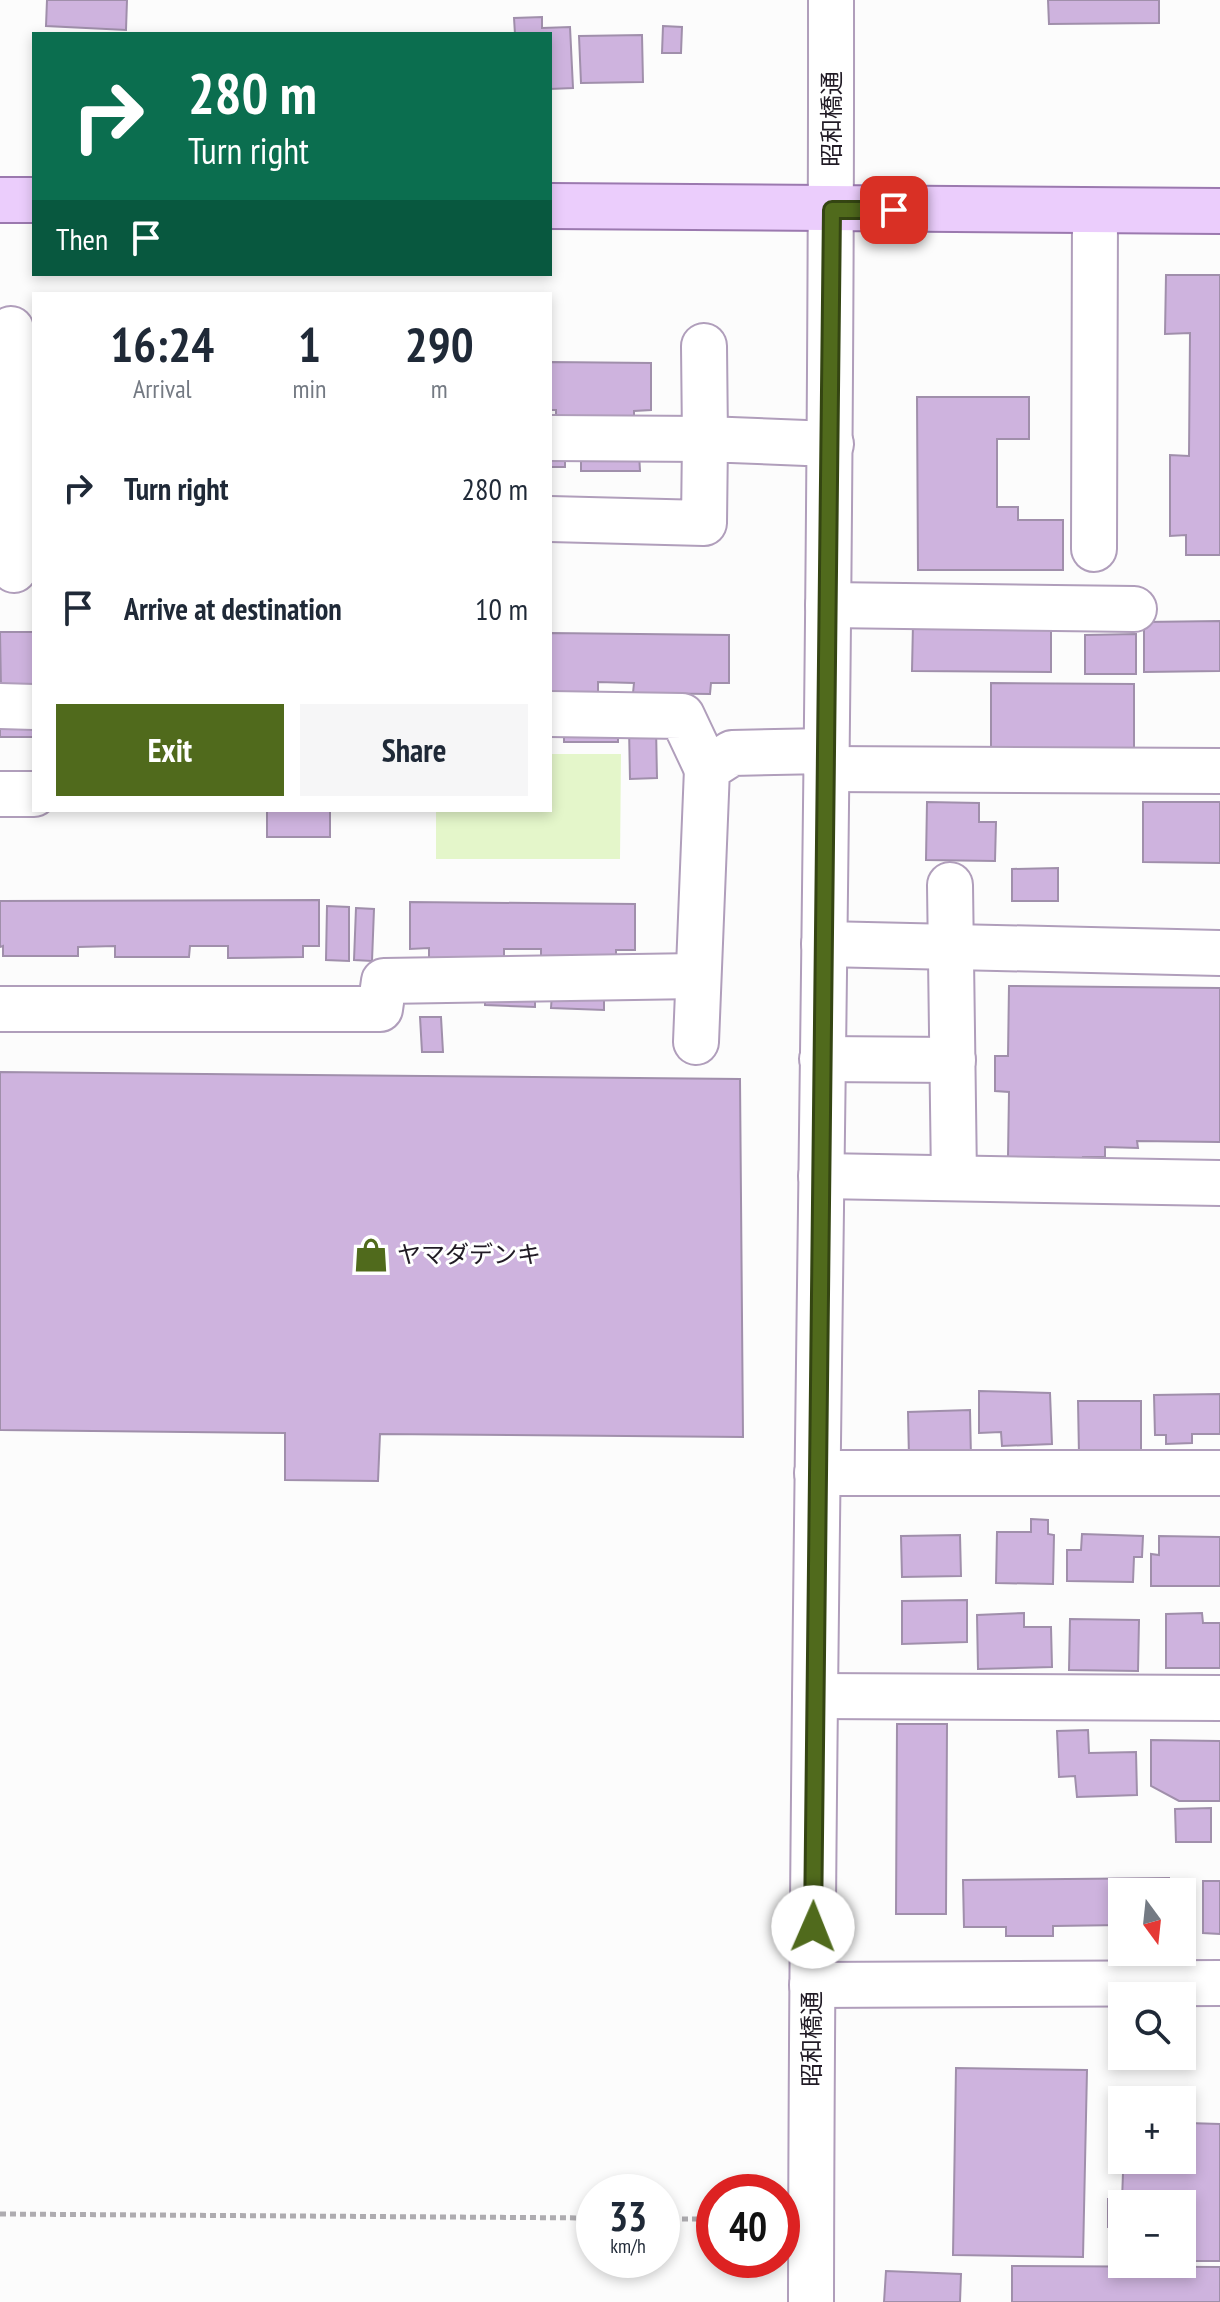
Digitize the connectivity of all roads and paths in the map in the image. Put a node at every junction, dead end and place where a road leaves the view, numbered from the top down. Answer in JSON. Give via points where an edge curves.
{"nodes":[{"id":1,"x":831,"y":0,"type":"edge"},
{"id":2,"x":0,"y":200,"type":"edge"},
{"id":3,"x":32,"y":200,"type":"edge"},
{"id":4,"x":552,"y":206,"type":"edge"},
{"id":5,"x":832,"y":210,"type":"junction"},
{"id":6,"x":1095,"y":211,"type":"junction"},
{"id":7,"x":1220,"y":211,"type":"edge"},
{"id":8,"x":11,"y":329,"type":"dead end"},
{"id":9,"x":704,"y":346,"type":"dead end"},
{"id":10,"x":15,"y":434,"type":"edge"},
{"id":11,"x":552,"y":438,"type":"edge"},
{"id":12,"x":705,"y":439,"type":"junction"},
{"id":13,"x":831,"y":444,"type":"junction"},
{"id":14,"x":552,"y":519,"type":"edge"},
{"id":15,"x":1094,"y":549,"type":"dead end"},
{"id":16,"x":14,"y":570,"type":"dead end"},
{"id":17,"x":828,"y":605,"type":"junction"},
{"id":18,"x":1134,"y":609,"type":"dead end"},
{"id":19,"x":0,"y":706,"type":"edge"},
{"id":20,"x":32,"y":707,"type":"edge"},
{"id":21,"x":552,"y":714,"type":"edge"},
{"id":22,"x":826,"y":760,"type":"junction"},
{"id":23,"x":707,"y":769,"type":"junction"},
{"id":24,"x":1220,"y":771,"type":"edge"},
{"id":25,"x":0,"y":794,"type":"edge"},
{"id":26,"x":32,"y":794,"type":"edge"},
{"id":27,"x":950,"y":885,"type":"dead end"},
{"id":28,"x":824,"y":944,"type":"junction"},
{"id":29,"x":952,"y":947,"type":"junction"},
{"id":30,"x":1220,"y":953,"type":"edge"},
{"id":31,"x":697,"y":976,"type":"junction"},
{"id":32,"x":0,"y":1009,"type":"edge"},
{"id":33,"x":696,"y":1042,"type":"dead end"},
{"id":34,"x":822,"y":1059,"type":"junction"},
{"id":35,"x":953,"y":1060,"type":"junction"},
{"id":36,"x":821,"y":1176,"type":"junction"},
{"id":37,"x":954,"y":1178,"type":"junction"},
{"id":38,"x":1220,"y":1183,"type":"edge"},
{"id":39,"x":817,"y":1473,"type":"junction"},
{"id":40,"x":1220,"y":1473,"type":"edge"},
{"id":41,"x":815,"y":1696,"type":"junction"},
{"id":42,"x":1220,"y":1698,"type":"edge"},
{"id":43,"x":1220,"y":1983,"type":"edge"},
{"id":44,"x":812,"y":1985,"type":"junction"},
{"id":45,"x":0,"y":2214,"type":"edge"},
{"id":46,"x":576,"y":2218,"type":"edge"},
{"id":47,"x":811,"y":2302,"type":"edge"}],
"edges":[{"from":1,"to":5,"type":"street","name":"昭和橋通"},
{"from":2,"to":3,"type":"main road"},
{"from":4,"to":5,"type":"main road"},
{"from":5,"to":6,"type":"main road"},
{"from":5,"to":13,"type":"street","name":"昭和橋通"},
{"from":6,"to":7,"type":"main road"},
{"from":6,"to":15,"type":"street"},
{"from":8,"to":10,"type":"street"},
{"from":9,"to":12,"type":"street"},
{"from":10,"to":16,"type":"street"},
{"from":11,"to":12,"type":"street"},
{"from":12,"to":13,"type":"street"},
{"from":12,"to":14,"type":"street","via":[[704,523]]},
{"from":13,"to":17,"type":"street","name":"昭和橋通"},
{"from":17,"to":18,"type":"street"},
{"from":17,"to":22,"type":"street","name":"昭和橋通"},
{"from":19,"to":20,"type":"street"},
{"from":21,"to":23,"type":"street","via":[[682,716]]},
{"from":22,"to":23,"type":"street","via":[[732,753]]},
{"from":22,"to":24,"type":"street"},
{"from":22,"to":28,"type":"street","name":"昭和橋通"},
{"from":23,"to":31,"type":"street"},
{"from":25,"to":26,"type":"street"},
{"from":27,"to":29,"type":"street"},
{"from":28,"to":29,"type":"street"},
{"from":28,"to":34,"type":"street","name":"昭和橋通"},
{"from":29,"to":30,"type":"street"},
{"from":29,"to":35,"type":"street"},
{"from":31,"to":32,"type":"street","via":[[384,981],[380,1009]]},
{"from":31,"to":33,"type":"street"},
{"from":34,"to":35,"type":"street"},
{"from":34,"to":36,"type":"street","name":"昭和橋通"},
{"from":35,"to":37,"type":"street"},
{"from":36,"to":37,"type":"street"},
{"from":36,"to":39,"type":"street","name":"昭和橋通"},
{"from":37,"to":38,"type":"street"},
{"from":39,"to":40,"type":"street"},
{"from":39,"to":41,"type":"street","name":"昭和橋通"},
{"from":41,"to":42,"type":"street"},
{"from":41,"to":44,"type":"street","name":"昭和橋通"},
{"from":43,"to":44,"type":"street"},
{"from":44,"to":47,"type":"street","name":"昭和橋通"},
{"from":45,"to":46,"type":"path"}]}
